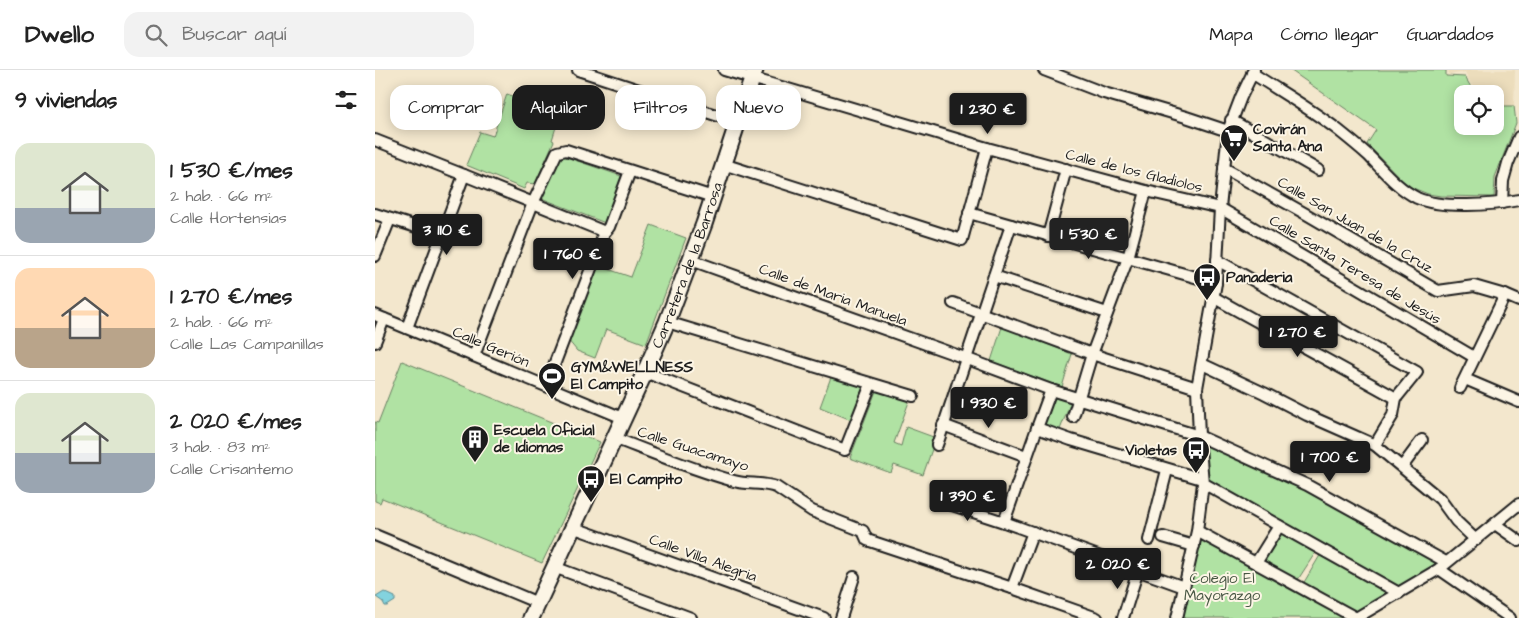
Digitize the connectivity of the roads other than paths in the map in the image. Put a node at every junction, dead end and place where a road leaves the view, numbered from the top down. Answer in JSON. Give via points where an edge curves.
{"nodes":[{"id":1,"x":578,"y":70,"type":"edge"},
{"id":2,"x":724,"y":70,"type":"edge"},
{"id":3,"x":1044,"y":70,"type":"edge"},
{"id":4,"x":1253,"y":72,"type":"edge"},
{"id":5,"x":754,"y":74,"type":"edge"},
{"id":6,"x":716,"y":115,"type":"edge"},
{"id":7,"x":1231,"y":120,"type":"junction"},
{"id":8,"x":734,"y":130,"type":"edge"},
{"id":9,"x":1228,"y":131,"type":"junction"},
{"id":10,"x":1519,"y":137,"type":"edge"},
{"id":11,"x":375,"y":140,"type":"edge"},
{"id":12,"x":987,"y":148,"type":"junction"},
{"id":13,"x":723,"y":164,"type":"junction"},
{"id":14,"x":1224,"y":168,"type":"junction"},
{"id":15,"x":1066,"y":169,"type":"junction"},
{"id":16,"x":1318,"y":170,"type":"dead end"},
{"id":17,"x":630,"y":171,"type":"junction"},
{"id":18,"x":464,"y":174,"type":"junction"},
{"id":19,"x":1147,"y":191,"type":"junction"},
{"id":20,"x":713,"y":198,"type":"junction"},
{"id":21,"x":1519,"y":200,"type":"edge"},
{"id":22,"x":533,"y":203,"type":"junction"},
{"id":23,"x":1502,"y":204,"type":"junction"},
{"id":24,"x":1220,"y":208,"type":"junction"},
{"id":25,"x":969,"y":213,"type":"junction"},
{"id":26,"x":375,"y":214,"type":"edge"},
{"id":27,"x":390,"y":219,"type":"junction"},
{"id":28,"x":1011,"y":225,"type":"junction"},
{"id":29,"x":603,"y":234,"type":"junction"},
{"id":30,"x":442,"y":235,"type":"junction"},
{"id":31,"x":1048,"y":236,"type":"junction"},
{"id":32,"x":375,"y":254,"type":"edge"},
{"id":33,"x":1128,"y":258,"type":"junction"},
{"id":34,"x":691,"y":260,"type":"junction"},
{"id":35,"x":1217,"y":260,"type":"junction"},
{"id":36,"x":994,"y":276,"type":"junction"},
{"id":37,"x":1216,"y":283,"type":"junction"},
{"id":38,"x":1505,"y":295,"type":"junction"},
{"id":39,"x":1213,"y":297,"type":"junction"},
{"id":40,"x":1519,"y":301,"type":"edge"},
{"id":41,"x":953,"y":303,"type":"dead end"},
{"id":42,"x":982,"y":313,"type":"junction"},
{"id":43,"x":1107,"y":313,"type":"junction"},
{"id":44,"x":379,"y":317,"type":"edge"},
{"id":45,"x":667,"y":322,"type":"junction"},
{"id":46,"x":407,"y":328,"type":"junction"},
{"id":47,"x":375,"y":342,"type":"edge"},
{"id":48,"x":1092,"y":354,"type":"junction"},
{"id":49,"x":474,"y":356,"type":"junction"},
{"id":50,"x":965,"y":358,"type":"junction"},
{"id":51,"x":1474,"y":358,"type":"junction"},
{"id":52,"x":1201,"y":364,"type":"junction"},
{"id":53,"x":645,"y":372,"type":"junction"},
{"id":54,"x":871,"y":384,"type":"junction"},
{"id":55,"x":546,"y":386,"type":"junction"},
{"id":56,"x":1197,"y":388,"type":"junction"},
{"id":57,"x":1051,"y":390,"type":"junction"},
{"id":58,"x":913,"y":396,"type":"dead end"},
{"id":59,"x":1396,"y":398,"type":"junction"},
{"id":60,"x":1078,"y":399,"type":"junction"},
{"id":61,"x":1519,"y":402,"type":"edge"},
{"id":62,"x":1073,"y":417,"type":"dead end"},
{"id":63,"x":623,"y":418,"type":"junction"},
{"id":64,"x":943,"y":425,"type":"junction"},
{"id":65,"x":1037,"y":428,"type":"junction"},
{"id":66,"x":1199,"y":436,"type":"junction"},
{"id":67,"x":613,"y":438,"type":"junction"},
{"id":68,"x":1422,"y":440,"type":"dead end"},
{"id":69,"x":937,"y":445,"type":"dead end"},
{"id":70,"x":1375,"y":445,"type":"junction"},
{"id":71,"x":1026,"y":456,"type":"junction"},
{"id":72,"x":1402,"y":467,"type":"junction"},
{"id":73,"x":1167,"y":470,"type":"junction"},
{"id":74,"x":1203,"y":481,"type":"junction"},
{"id":75,"x":937,"y":500,"type":"dead end"},
{"id":76,"x":1518,"y":506,"type":"edge"},
{"id":77,"x":1004,"y":522,"type":"junction"},
{"id":78,"x":1495,"y":524,"type":"junction"},
{"id":79,"x":1279,"y":526,"type":"junction"},
{"id":80,"x":572,"y":527,"type":"junction"},
{"id":81,"x":1197,"y":531,"type":"junction"},
{"id":82,"x":1033,"y":532,"type":"junction"},
{"id":83,"x":375,"y":535,"type":"edge"},
{"id":84,"x":1163,"y":537,"type":"dead end"},
{"id":85,"x":1149,"y":540,"type":"dead end"},
{"id":86,"x":1476,"y":540,"type":"junction"},
{"id":87,"x":1519,"y":541,"type":"edge"},
{"id":88,"x":1194,"y":546,"type":"junction"},
{"id":89,"x":1256,"y":563,"type":"junction"},
{"id":90,"x":1443,"y":566,"type":"junction"},
{"id":91,"x":554,"y":567,"type":"junction"},
{"id":92,"x":1138,"y":570,"type":"junction"},
{"id":93,"x":854,"y":577,"type":"dead end"},
{"id":94,"x":1184,"y":587,"type":"junction"},
{"id":95,"x":1012,"y":588,"type":"junction"},
{"id":96,"x":1399,"y":593,"type":"junction"},
{"id":97,"x":538,"y":603,"type":"junction"},
{"id":98,"x":673,"y":615,"type":"edge"},
{"id":99,"x":531,"y":618,"type":"edge"},
{"id":100,"x":691,"y":618,"type":"edge"},
{"id":101,"x":824,"y":618,"type":"edge"},
{"id":102,"x":841,"y":618,"type":"edge"},
{"id":103,"x":1097,"y":618,"type":"edge"},
{"id":104,"x":1123,"y":618,"type":"edge"},
{"id":105,"x":1177,"y":618,"type":"edge"},
{"id":106,"x":1356,"y":618,"type":"edge"},
{"id":107,"x":1510,"y":618,"type":"edge"}],
"edges":[{"from":1,"to":6,"type":"street"},
{"from":2,"to":5,"type":"street","name":"Calle de los Gladiolos","via":[[740,75]]},
{"from":3,"to":9,"type":"street","via":[[1104,93]]},
{"from":4,"to":7,"type":"street"},
{"from":4,"to":23,"type":"street","via":[[1337,129],[1417,198],[1432,203]]},
{"from":5,"to":12,"type":"street","name":"Calle de los Gladiolos"},
{"from":7,"to":9,"type":"street"},
{"from":7,"to":16,"type":"street"},
{"from":8,"to":13,"type":"street","name":"Carretera de la Barrosa"},
{"from":9,"to":14,"type":"street"},
{"from":10,"to":23,"type":"street","via":[[1503,181]]},
{"from":11,"to":18,"type":"street"},
{"from":12,"to":15,"type":"street","name":"Calle de los Gladiolos"},
{"from":12,"to":25,"type":"street"},
{"from":13,"to":20,"type":"street","name":"Carretera de la Barrosa"},
{"from":13,"to":25,"type":"street","via":[[961,240]]},
{"from":14,"to":24,"type":"street"},
{"from":14,"to":38,"type":"street","name":"Calle San Juan de la Cruz","via":[[1438,290],[1475,286]]},
{"from":15,"to":19,"type":"street","name":"Calle de los Gladiolos"},
{"from":15,"to":31,"type":"street"},
{"from":17,"to":20,"type":"street"},
{"from":17,"to":22,"type":"street","via":[[561,150],[557,152]]},
{"from":17,"to":29,"type":"street","via":[[609,227]]},
{"from":18,"to":22,"type":"street"},
{"from":18,"to":30,"type":"street"},
{"from":19,"to":24,"type":"street","name":"Calle de los Gladiolos"},
{"from":19,"to":33,"type":"street"},
{"from":20,"to":34,"type":"street","name":"Carretera de la Barrosa"},
{"from":21,"to":23,"type":"street"},
{"from":22,"to":29,"type":"street"},
{"from":22,"to":49,"type":"street"},
{"from":24,"to":35,"type":"street"},
{"from":24,"to":51,"type":"street","name":"Calle Santa Teresa de Jesús"},
{"from":25,"to":28,"type":"street"},
{"from":26,"to":27,"type":"street"},
{"from":27,"to":30,"type":"street"},
{"from":27,"to":32,"type":"street"},
{"from":28,"to":31,"type":"street"},
{"from":28,"to":36,"type":"street"},
{"from":29,"to":55,"type":"street"},
{"from":30,"to":46,"type":"street"},
{"from":31,"to":33,"type":"street"},
{"from":33,"to":37,"type":"street"},
{"from":33,"to":43,"type":"street"},
{"from":34,"to":45,"type":"street","name":"Carretera de la Barrosa"},
{"from":34,"to":50,"type":"street","name":"Calle de Maria Manuela"},
{"from":35,"to":37,"type":"street"},
{"from":35,"to":59,"type":"street","via":[[1417,372]]},
{"from":36,"to":42,"type":"street"},
{"from":36,"to":43,"type":"street"},
{"from":37,"to":39,"type":"street"},
{"from":38,"to":40,"type":"street"},
{"from":38,"to":51,"type":"street"},
{"from":39,"to":52,"type":"street"},
{"from":39,"to":59,"type":"street"},
{"from":41,"to":42,"type":"street"},
{"from":42,"to":48,"type":"street"},
{"from":42,"to":50,"type":"street"},
{"from":43,"to":48,"type":"street"},
{"from":44,"to":46,"type":"street","name":"Calle Gerión"},
{"from":44,"to":47,"type":"street"},
{"from":45,"to":53,"type":"street","name":"Carretera de la Barrosa"},
{"from":45,"to":54,"type":"street"},
{"from":46,"to":49,"type":"street","name":"Calle Gerión"},
{"from":48,"to":56,"type":"street"},
{"from":48,"to":60,"type":"street"},
{"from":49,"to":55,"type":"street","name":"Calle Gerión"},
{"from":50,"to":57,"type":"street","name":"Calle de Maria Manuela"},
{"from":50,"to":64,"type":"street"},
{"from":51,"to":61,"type":"street","via":[[1463,384]]},
{"from":52,"to":56,"type":"street"},
{"from":52,"to":70,"type":"street"},
{"from":53,"to":54,"type":"street","via":[[845,450]]},
{"from":53,"to":63,"type":"street","name":"Carretera de la Barrosa"},
{"from":54,"to":58,"type":"street"},
{"from":55,"to":63,"type":"street","name":"Calle Gerión"},
{"from":56,"to":66,"type":"street"},
{"from":57,"to":60,"type":"street","name":"Calle de Maria Manuela"},
{"from":57,"to":65,"type":"street"},
{"from":59,"to":70,"type":"street","via":[[1393,414]]},
{"from":60,"to":62,"type":"street"},
{"from":60,"to":66,"type":"street","name":"Calle de Maria Manuela"},
{"from":63,"to":67,"type":"street","name":"Carretera de la Barrosa"},
{"from":64,"to":69,"type":"street"},
{"from":64,"to":71,"type":"street"},
{"from":65,"to":71,"type":"street"},
{"from":65,"to":73,"type":"street"},
{"from":66,"to":74,"type":"street"},
{"from":66,"to":90,"type":"street","name":"Calle de Maria Manuela","via":[[1307,485]]},
{"from":67,"to":80,"type":"street","name":"Carretera de la Barrosa"},
{"from":67,"to":95,"type":"street","name":"Calle Guacamayo","via":[[728,480],[769,484],[812,511],[863,532],[867,540]]},
{"from":68,"to":72,"type":"street"},
{"from":70,"to":72,"type":"street"},
{"from":71,"to":77,"type":"street"},
{"from":72,"to":86,"type":"street","via":[[1440,499]]},
{"from":73,"to":74,"type":"street"},
{"from":73,"to":85,"type":"street"},
{"from":74,"to":79,"type":"street"},
{"from":74,"to":81,"type":"street"},
{"from":75,"to":77,"type":"street"},
{"from":76,"to":78,"type":"street"},
{"from":77,"to":82,"type":"street"},
{"from":78,"to":86,"type":"street"},
{"from":78,"to":87,"type":"street"},
{"from":79,"to":89,"type":"street"},
{"from":79,"to":96,"type":"street"},
{"from":80,"to":91,"type":"street","name":"Carretera de la Barrosa"},
{"from":80,"to":101,"type":"street","name":"Calle Villa Alegria"},
{"from":81,"to":88,"type":"street"},
{"from":81,"to":89,"type":"street"},
{"from":82,"to":92,"type":"street"},
{"from":82,"to":95,"type":"street"},
{"from":83,"to":97,"type":"street"},
{"from":84,"to":88,"type":"street"},
{"from":86,"to":90,"type":"street"},
{"from":88,"to":94,"type":"street"},
{"from":89,"to":106,"type":"street"},
{"from":90,"to":96,"type":"street"},
{"from":90,"to":107,"type":"street","name":"Calle de Maria Manuela"},
{"from":91,"to":97,"type":"street","name":"Carretera de la Barrosa"},
{"from":91,"to":98,"type":"street"},
{"from":92,"to":94,"type":"street"},
{"from":92,"to":104,"type":"street"},
{"from":93,"to":102,"type":"street"},
{"from":94,"to":105,"type":"street"},
{"from":95,"to":103,"type":"street","name":"Calle Guacamayo"},
{"from":96,"to":106,"type":"street"},
{"from":97,"to":99,"type":"street","name":"Carretera de la Barrosa"},
{"from":98,"to":100,"type":"street"}]}
